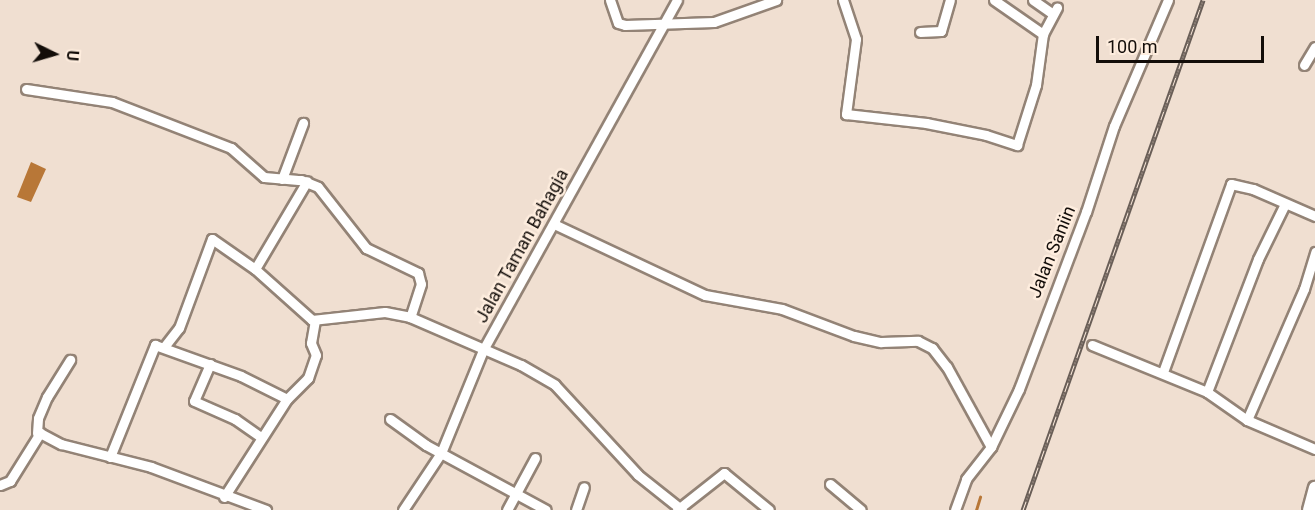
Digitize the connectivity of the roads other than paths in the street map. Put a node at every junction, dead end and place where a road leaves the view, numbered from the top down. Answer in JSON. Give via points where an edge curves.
{"nodes":[{"id":1,"x":610,"y":0,"type":"edge"},
{"id":2,"x":677,"y":0,"type":"edge"},
{"id":3,"x":776,"y":0,"type":"edge"},
{"id":4,"x":843,"y":0,"type":"edge"},
{"id":5,"x":950,"y":0,"type":"edge"},
{"id":6,"x":994,"y":0,"type":"edge"},
{"id":7,"x":1033,"y":0,"type":"edge"},
{"id":8,"x":1168,"y":0,"type":"edge"},
{"id":9,"x":664,"y":24,"type":"junction"},
{"id":10,"x":920,"y":32,"type":"dead end"},
{"id":11,"x":1043,"y":34,"type":"junction"},
{"id":12,"x":1315,"y":47,"type":"edge"},
{"id":13,"x":1304,"y":65,"type":"dead end"},
{"id":14,"x":26,"y":90,"type":"dead end"},
{"id":15,"x":303,"y":123,"type":"dead end"},
{"id":16,"x":282,"y":179,"type":"junction"},
{"id":17,"x":307,"y":181,"type":"junction"},
{"id":18,"x":1285,"y":204,"type":"junction"},
{"id":19,"x":1315,"y":216,"type":"edge"},
{"id":20,"x":554,"y":224,"type":"junction"},
{"id":21,"x":1315,"y":252,"type":"edge"},
{"id":22,"x":255,"y":269,"type":"junction"},
{"id":23,"x":410,"y":316,"type":"junction"},
{"id":24,"x":315,"y":321,"type":"junction"},
{"id":25,"x":1092,"y":345,"type":"dead end"},
{"id":26,"x":164,"y":347,"type":"junction"},
{"id":27,"x":483,"y":351,"type":"junction"},
{"id":28,"x":70,"y":360,"type":"dead end"},
{"id":29,"x":210,"y":364,"type":"junction"},
{"id":30,"x":1163,"y":372,"type":"junction"},
{"id":31,"x":1207,"y":392,"type":"junction"},
{"id":32,"x":287,"y":399,"type":"junction"},
{"id":33,"x":390,"y":419,"type":"dead end"},
{"id":34,"x":1247,"y":420,"type":"junction"},
{"id":35,"x":37,"y":433,"type":"junction"},
{"id":36,"x":261,"y":437,"type":"junction"},
{"id":37,"x":991,"y":447,"type":"junction"},
{"id":38,"x":1315,"y":449,"type":"edge"},
{"id":39,"x":441,"y":453,"type":"junction"},
{"id":40,"x":110,"y":457,"type":"junction"},
{"id":41,"x":535,"y":458,"type":"dead end"},
{"id":42,"x":830,"y":484,"type":"dead end"},
{"id":43,"x":0,"y":485,"type":"edge"},
{"id":44,"x":584,"y":487,"type":"dead end"},
{"id":45,"x":1315,"y":488,"type":"edge"},
{"id":46,"x":517,"y":493,"type":"junction"},
{"id":47,"x":224,"y":497,"type":"junction"},
{"id":48,"x":679,"y":509,"type":"edge"},
{"id":49,"x":266,"y":510,"type":"edge"},
{"id":50,"x":403,"y":510,"type":"edge"},
{"id":51,"x":507,"y":510,"type":"edge"},
{"id":52,"x":546,"y":510,"type":"edge"},
{"id":53,"x":576,"y":510,"type":"edge"},
{"id":54,"x":769,"y":510,"type":"edge"},
{"id":55,"x":861,"y":510,"type":"edge"},
{"id":56,"x":955,"y":510,"type":"edge"},
{"id":57,"x":1309,"y":510,"type":"edge"}],
"edges":[{"from":1,"to":9,"type":"street","via":[[620,24]]},
{"from":2,"to":9,"type":"street","name":"Jalan Taman Bahagia"},
{"from":3,"to":9,"type":"street","via":[[714,22]]},
{"from":4,"to":11,"type":"street","via":[[856,39],[846,114],[936,125],[1017,146],[1036,85]]},
{"from":5,"to":10,"type":"street","via":[[941,31]]},
{"from":6,"to":11,"type":"street"},
{"from":7,"to":11,"type":"street","via":[[1055,11]]},
{"from":8,"to":37,"type":"street","name":"Jalan Saniin","via":[[1114,126],[1019,389]]},
{"from":9,"to":20,"type":"street","name":"Jalan Taman Bahagia"},
{"from":12,"to":13,"type":"street"},
{"from":14,"to":16,"type":"street","via":[[112,102],[231,148],[261,175]]},
{"from":15,"to":16,"type":"street"},
{"from":16,"to":17,"type":"street"},
{"from":17,"to":22,"type":"street"},
{"from":17,"to":23,"type":"street","via":[[325,193],[366,248],[418,273],[421,284]]},
{"from":18,"to":19,"type":"street"},
{"from":18,"to":30,"type":"street","via":[[1231,184]]},
{"from":18,"to":31,"type":"street","via":[[1258,259]]},
{"from":20,"to":27,"type":"street","name":"Jalan Taman Bahagia"},
{"from":20,"to":37,"type":"street","via":[[705,294],[782,309],[854,336],[881,342],[918,341],[932,348],[947,367]]},
{"from":21,"to":34,"type":"street","via":[[1304,290]]},
{"from":22,"to":24,"type":"street"},
{"from":22,"to":26,"type":"street","via":[[210,240],[179,328]]},
{"from":23,"to":24,"type":"street","via":[[385,312]]},
{"from":23,"to":27,"type":"street"},
{"from":24,"to":32,"type":"street","via":[[311,343],[315,363],[308,378]]},
{"from":25,"to":30,"type":"street"},
{"from":26,"to":29,"type":"street"},
{"from":26,"to":40,"type":"street","via":[[152,348],[133,408],[122,423]]},
{"from":27,"to":39,"type":"street","name":"Jalan Taman Bahagia"},
{"from":27,"to":48,"type":"street","via":[[521,365],[555,385],[638,475]]},
{"from":28,"to":35,"type":"street","via":[[47,397],[38,418]]},
{"from":29,"to":32,"type":"street"},
{"from":29,"to":36,"type":"street","via":[[194,401],[235,419]]},
{"from":30,"to":31,"type":"street"},
{"from":31,"to":34,"type":"street"},
{"from":32,"to":36,"type":"street"},
{"from":33,"to":39,"type":"street"},
{"from":34,"to":38,"type":"street"},
{"from":35,"to":40,"type":"street"},
{"from":35,"to":43,"type":"street","via":[[10,481]]},
{"from":36,"to":47,"type":"street"},
{"from":37,"to":56,"type":"street","name":"Jalan Saniin","via":[[966,479]]},
{"from":39,"to":46,"type":"street"},
{"from":39,"to":50,"type":"street","name":"Jalan Taman Bahagia"},
{"from":40,"to":47,"type":"street","via":[[151,467]]},
{"from":41,"to":46,"type":"street"},
{"from":42,"to":55,"type":"street"},
{"from":44,"to":53,"type":"street"},
{"from":45,"to":57,"type":"main road"},
{"from":46,"to":51,"type":"street"},
{"from":46,"to":52,"type":"street"},
{"from":47,"to":49,"type":"street"},
{"from":48,"to":54,"type":"street","via":[[724,473]]}]}
